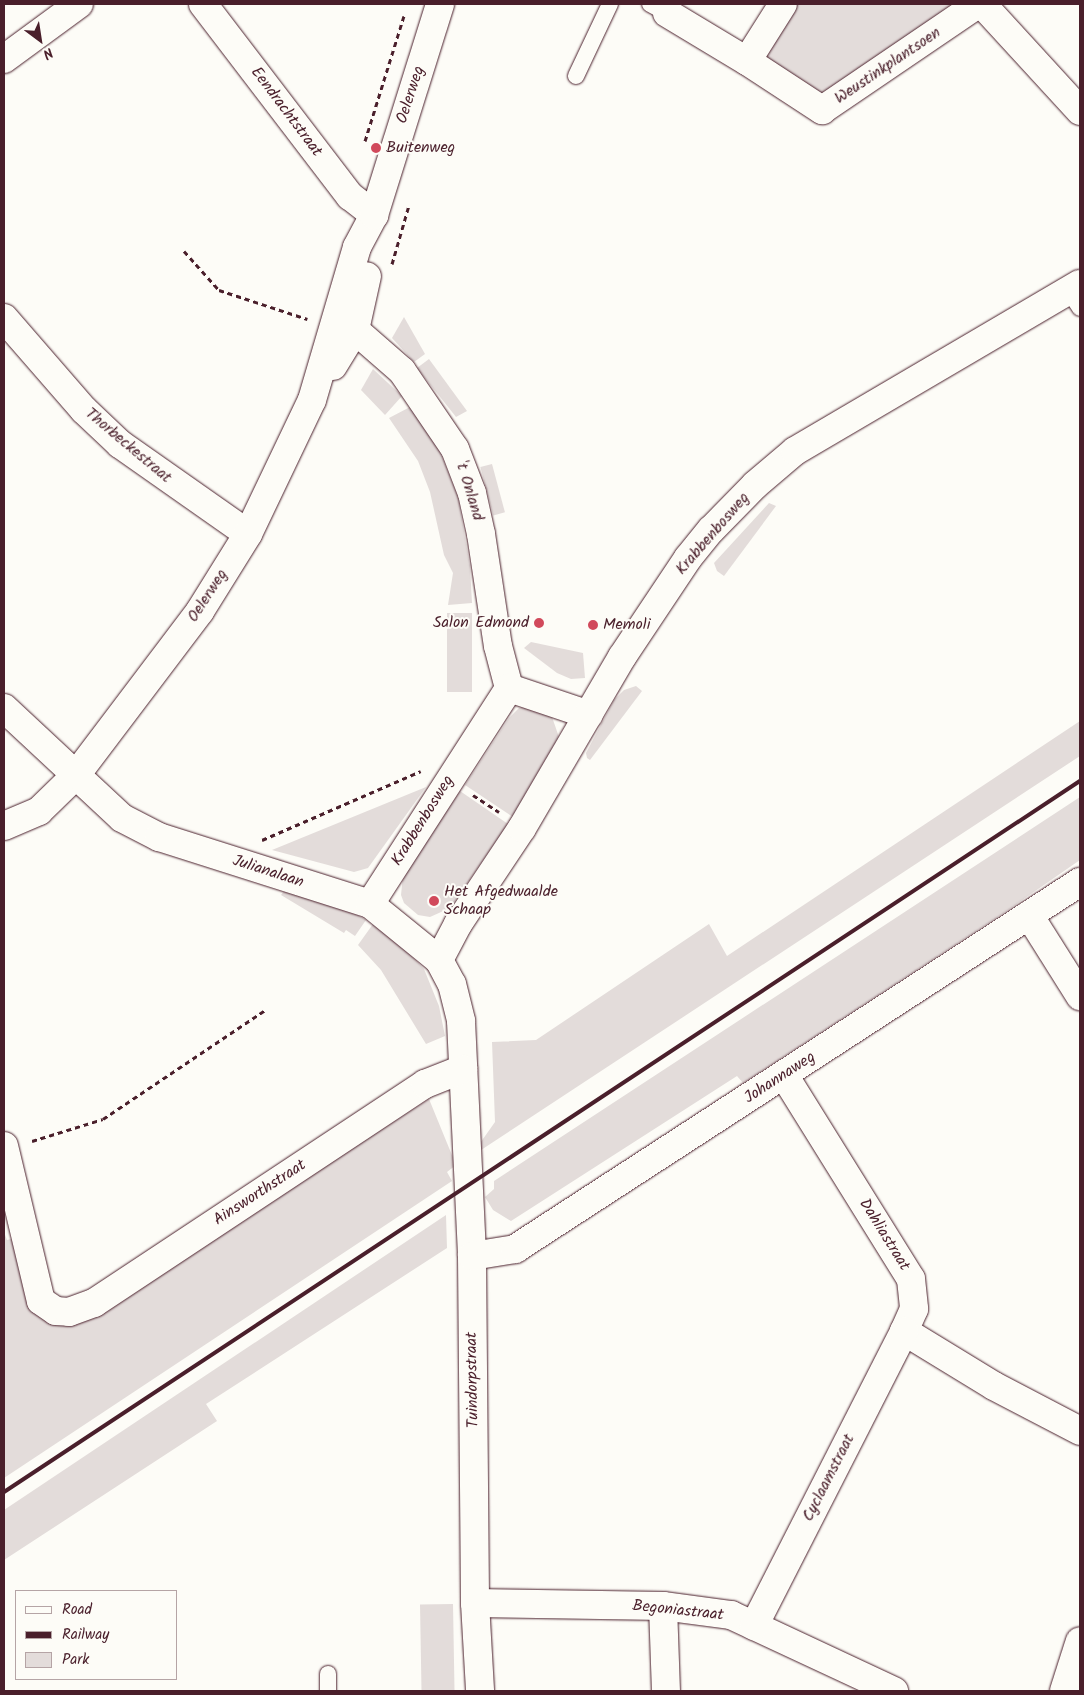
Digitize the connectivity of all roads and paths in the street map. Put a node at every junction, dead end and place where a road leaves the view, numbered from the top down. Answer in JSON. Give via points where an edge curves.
{"nodes":[{"id":1,"x":79,"y":4,"type":"edge"},
{"id":2,"x":203,"y":4,"type":"edge"},
{"id":3,"x":440,"y":4,"type":"edge"},
{"id":4,"x":610,"y":4,"type":"edge"},
{"id":5,"x":783,"y":4,"type":"edge"},
{"id":6,"x":978,"y":4,"type":"edge"},
{"id":7,"x":982,"y":4,"type":"edge"},
{"id":8,"x":659,"y":8,"type":"edge"},
{"id":9,"x":4,"y":60,"type":"edge"},
{"id":10,"x":747,"y":61,"type":"junction"},
{"id":11,"x":576,"y":76,"type":"dead end"},
{"id":12,"x":1080,"y":111,"type":"edge"},
{"id":13,"x":374,"y":215,"type":"junction"},
{"id":14,"x":184,"y":251,"type":"dead end"},
{"id":15,"x":1077,"y":294,"type":"edge"},
{"id":16,"x":4,"y":318,"type":"edge"},
{"id":17,"x":313,"y":321,"type":"dead end"},
{"id":18,"x":356,"y":330,"type":"junction"},
{"id":19,"x":312,"y":400,"type":"junction"},
{"id":20,"x":248,"y":534,"type":"junction"},
{"id":21,"x":509,"y":688,"type":"junction"},
{"id":22,"x":4,"y":708,"type":"edge"},
{"id":23,"x":589,"y":715,"type":"junction"},
{"id":24,"x":76,"y":775,"type":"junction"},
{"id":25,"x":450,"y":779,"type":"junction"},
{"id":26,"x":4,"y":826,"type":"edge"},
{"id":27,"x":522,"y":828,"type":"junction"},
{"id":28,"x":224,"y":857,"type":"junction"},
{"id":29,"x":1080,"y":882,"type":"edge"},
{"id":30,"x":370,"y":904,"type":"junction"},
{"id":31,"x":1028,"y":915,"type":"junction"},
{"id":32,"x":439,"y":960,"type":"junction"},
{"id":33,"x":1080,"y":996,"type":"edge"},
{"id":34,"x":264,"y":1010,"type":"dead end"},
{"id":35,"x":464,"y":1070,"type":"junction"},
{"id":36,"x":784,"y":1075,"type":"junction"},
{"id":37,"x":4,"y":1147,"type":"edge"},
{"id":38,"x":472,"y":1256,"type":"junction"},
{"id":39,"x":904,"y":1331,"type":"junction"},
{"id":40,"x":1080,"y":1431,"type":"edge"},
{"id":41,"x":475,"y":1603,"type":"junction"},
{"id":42,"x":663,"y":1606,"type":"junction"},
{"id":43,"x":754,"y":1626,"type":"junction"},
{"id":44,"x":1080,"y":1641,"type":"edge"},
{"id":45,"x":328,"y":1674,"type":"dead end"},
{"id":46,"x":328,"y":1691,"type":"edge"},
{"id":47,"x":480,"y":1691,"type":"edge"},
{"id":48,"x":666,"y":1691,"type":"edge"},
{"id":49,"x":894,"y":1691,"type":"edge"},
{"id":50,"x":1064,"y":1691,"type":"edge"}],
"edges":[{"from":1,"to":9,"type":"street"},
{"from":2,"to":13,"type":"street","name":"Eendrachtstraat","via":[[350,196]]},
{"from":3,"to":13,"type":"street","name":"Oelerweg"},
{"from":4,"to":11,"type":"lane"},
{"from":5,"to":10,"type":"street"},
{"from":6,"to":10,"type":"street","name":"Weustinkplantsoen","via":[[822,110]]},
{"from":7,"to":12,"type":"street"},
{"from":8,"to":10,"type":"street","name":"Weustinkplantsoen"},
{"from":13,"to":18,"type":"street","name":"Oelerweg","via":[[373,247]]},
{"from":13,"to":19,"type":"street","name":"Oelerweg","via":[[357,247]]},
{"from":14,"to":17,"type":"path","via":[[219,290]]},
{"from":15,"to":23,"type":"street","name":"Krabbenbosweg","via":[[840,422],[795,451],[755,485],[688,558],[622,657]]},
{"from":16,"to":20,"type":"street","name":"Thorbeckestraat","via":[[84,410],[120,444]]},
{"from":18,"to":19,"type":"street","name":"Oelerweg"},
{"from":18,"to":21,"type":"street","name":"'t Onland","via":[[402,372],[455,449],[472,493],[498,646]]},
{"from":19,"to":20,"type":"street","name":"Oelerweg"},
{"from":20,"to":24,"type":"street","name":"Oelerweg","via":[[200,611]]},
{"from":21,"to":23,"type":"street"},
{"from":21,"to":25,"type":"street","name":"Krabbenbosweg"},
{"from":22,"to":24,"type":"street","name":"Julianalaan"},
{"from":23,"to":27,"type":"street","name":"Krabbenbosweg"},
{"from":24,"to":26,"type":"street","via":[[39,811]]},
{"from":24,"to":28,"type":"street","name":"Julianalaan","via":[[122,818],[158,836]]},
{"from":25,"to":27,"type":"path"},
{"from":25,"to":28,"type":"path","via":[[431,766]]},
{"from":25,"to":30,"type":"street","name":"Krabbenbosweg"},
{"from":27,"to":32,"type":"street","name":"Krabbenbosweg","via":[[458,924]]},
{"from":28,"to":30,"type":"street","name":"Julianalaan"},
{"from":29,"to":31,"type":"street","name":"Johannaweg"},
{"from":30,"to":32,"type":"street","name":"Julianalaan"},
{"from":31,"to":33,"type":"street"},
{"from":31,"to":36,"type":"street","name":"Johannaweg"},
{"from":32,"to":35,"type":"street","name":"Julianalaan","via":[[452,984],[460,1020]]},
{"from":34,"to":37,"type":"path","via":[[103,1119]]},
{"from":35,"to":37,"type":"street","name":"Ainsworthstraat","via":[[425,1084],[81,1310],[56,1311],[41,1301]]},
{"from":35,"to":38,"type":"street","name":"Tuindorpstraat"},
{"from":36,"to":38,"type":"street","name":"Johannaweg","via":[[515,1249]]},
{"from":36,"to":39,"type":"street","name":"Dahliastraat","via":[[911,1279],[914,1309]]},
{"from":38,"to":41,"type":"street","name":"Tuindorpstraat"},
{"from":39,"to":40,"type":"street","via":[[994,1386]]},
{"from":39,"to":43,"type":"street","name":"Cyclaamstraat"},
{"from":41,"to":42,"type":"street","name":"Begoniastraat"},
{"from":41,"to":47,"type":"street","name":"Tuindorpstraat"},
{"from":42,"to":43,"type":"street","name":"Begoniastraat","via":[[730,1615]]},
{"from":42,"to":48,"type":"street"},
{"from":43,"to":49,"type":"street","name":"Begoniastraat"},
{"from":44,"to":50,"type":"street"},
{"from":45,"to":46,"type":"lane"}]}
